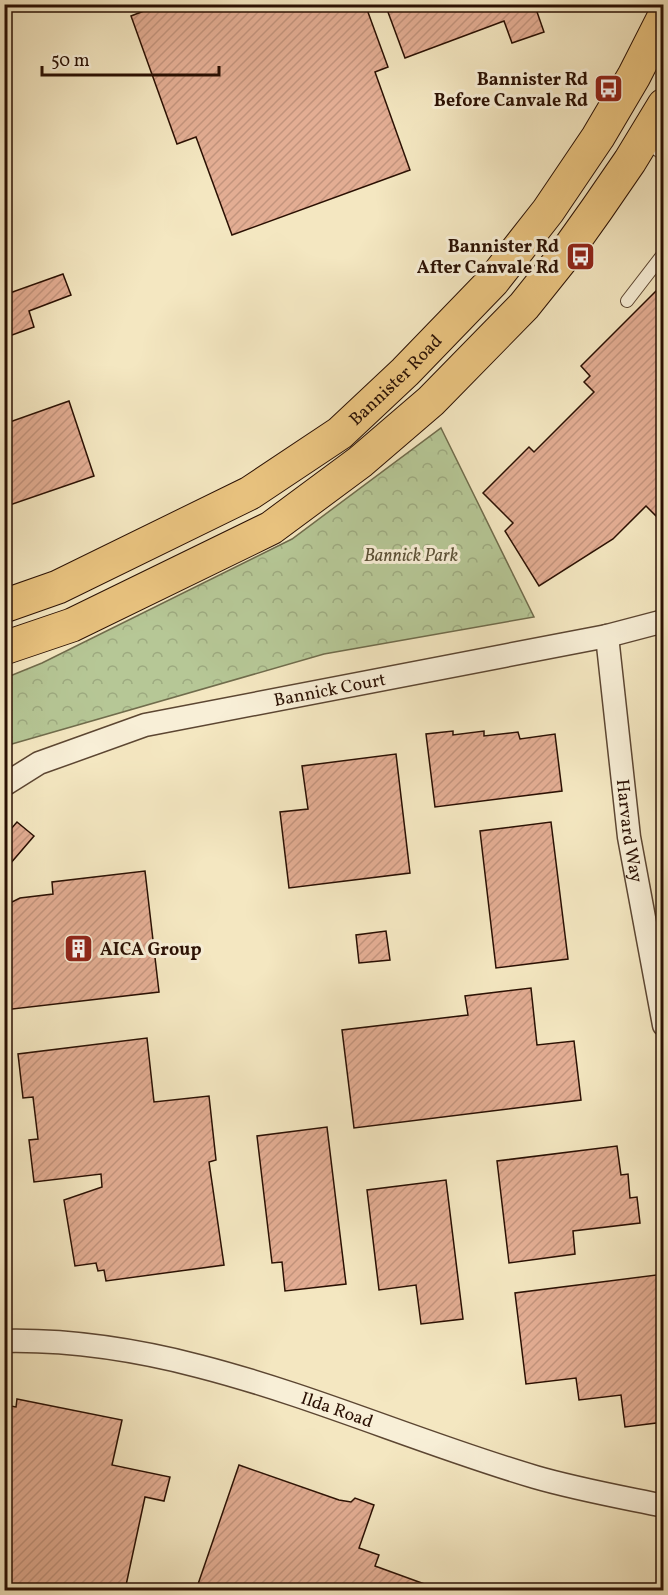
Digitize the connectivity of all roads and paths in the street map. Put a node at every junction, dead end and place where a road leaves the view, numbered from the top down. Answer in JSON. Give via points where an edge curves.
{"nodes":[{"id":1,"x":663,"y":17,"type":"edge"},
{"id":2,"x":663,"y":105,"type":"edge"},
{"id":3,"x":653,"y":147,"type":"edge"},
{"id":4,"x":663,"y":253,"type":"edge"},
{"id":5,"x":627,"y":301,"type":"dead end"},
{"id":6,"x":4,"y":606,"type":"edge"},
{"id":7,"x":663,"y":621,"type":"edge"},
{"id":8,"x":607,"y":636,"type":"junction"},
{"id":9,"x":4,"y":648,"type":"edge"},
{"id":10,"x":4,"y":785,"type":"edge"},
{"id":11,"x":663,"y":1025,"type":"edge"},
{"id":12,"x":4,"y":1341,"type":"edge"},
{"id":13,"x":663,"y":1506,"type":"edge"}],
"edges":[{"from":1,"to":6,"type":"main road","name":"Bannister Road","via":[[634,76],[548,211],[493,280],[340,433],[250,493],[58,587]]},
{"from":2,"to":3,"type":"main road","name":"Bannister Road"},
{"from":3,"to":9,"type":"main road","name":"Bannister Road","via":[[591,218],[524,306],[431,401],[360,462],[271,528],[72,625]]},
{"from":4,"to":5,"type":"lane"},
{"from":7,"to":8,"type":"street","name":"Bannick Court"},
{"from":8,"to":10,"type":"street","name":"Bannick Court","via":[[145,725],[39,763]]},
{"from":8,"to":11,"type":"street","name":"Harvard Way","via":[[629,837]]},
{"from":12,"to":13,"type":"street","name":"Ilda Road","via":[[81,1343],[203,1366],[536,1477]]}]}
